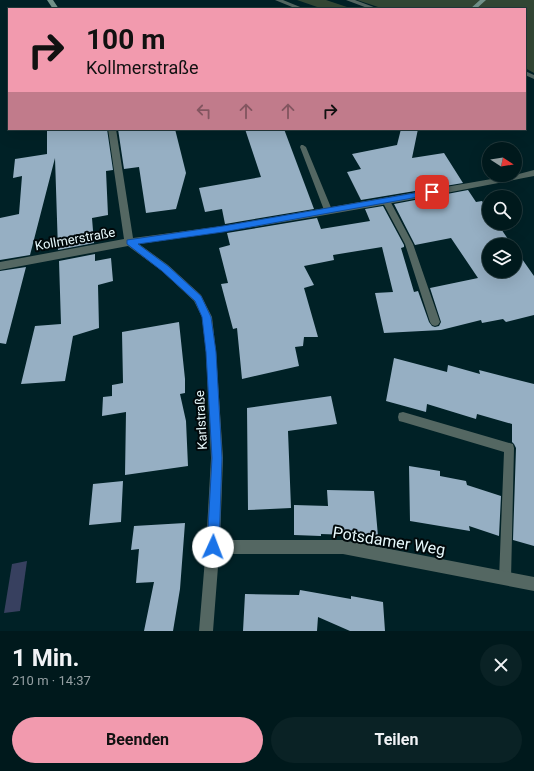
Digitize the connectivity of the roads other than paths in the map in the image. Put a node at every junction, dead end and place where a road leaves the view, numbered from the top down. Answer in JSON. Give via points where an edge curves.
{"nodes":[{"id":1,"x":278,"y":0,"type":"edge"},
{"id":2,"x":349,"y":0,"type":"edge"},
{"id":3,"x":483,"y":0,"type":"edge"},
{"id":4,"x":299,"y":8,"type":"edge"},
{"id":5,"x":373,"y":8,"type":"edge"},
{"id":6,"x":474,"y":8,"type":"edge"},
{"id":7,"x":112,"y":130,"type":"edge"},
{"id":8,"x":303,"y":147,"type":"dead end"},
{"id":9,"x":534,"y":172,"type":"edge"},
{"id":10,"x":386,"y":200,"type":"junction"},
{"id":11,"x":328,"y":210,"type":"junction"},
{"id":12,"x":129,"y":242,"type":"junction"},
{"id":13,"x":0,"y":266,"type":"edge"},
{"id":14,"x":435,"y":322,"type":"dead end"},
{"id":15,"x":404,"y":417,"type":"dead end"},
{"id":16,"x":213,"y":547,"type":"junction"},
{"id":17,"x":505,"y":579,"type":"junction"},
{"id":18,"x":534,"y":584,"type":"edge"},
{"id":19,"x":206,"y":631,"type":"edge"}],
"edges":[{"from":1,"to":4,"type":"street"},
{"from":2,"to":5,"type":"street"},
{"from":3,"to":6,"type":"main road"},
{"from":7,"to":12,"type":"street"},
{"from":8,"to":11,"type":"lane"},
{"from":9,"to":10,"type":"street","name":"Kollmerstraße"},
{"from":10,"to":11,"type":"street","name":"Kollmerstraße"},
{"from":10,"to":14,"type":"lane","via":[[409,244]]},
{"from":11,"to":12,"type":"street","name":"Kollmerstraße","via":[[223,229]]},
{"from":12,"to":13,"type":"street","name":"Kollmerstraße"},
{"from":12,"to":16,"type":"street","name":"Karlstraße","via":[[165,268],[198,298],[207,317],[217,458]]},
{"from":15,"to":17,"type":"lane","via":[[509,448]]},
{"from":16,"to":17,"type":"street","name":"Potsdamer Weg","via":[[343,547]]},
{"from":16,"to":19,"type":"street","name":"Karlstraße"},
{"from":17,"to":18,"type":"street","name":"Potsdamer Weg"}]}
